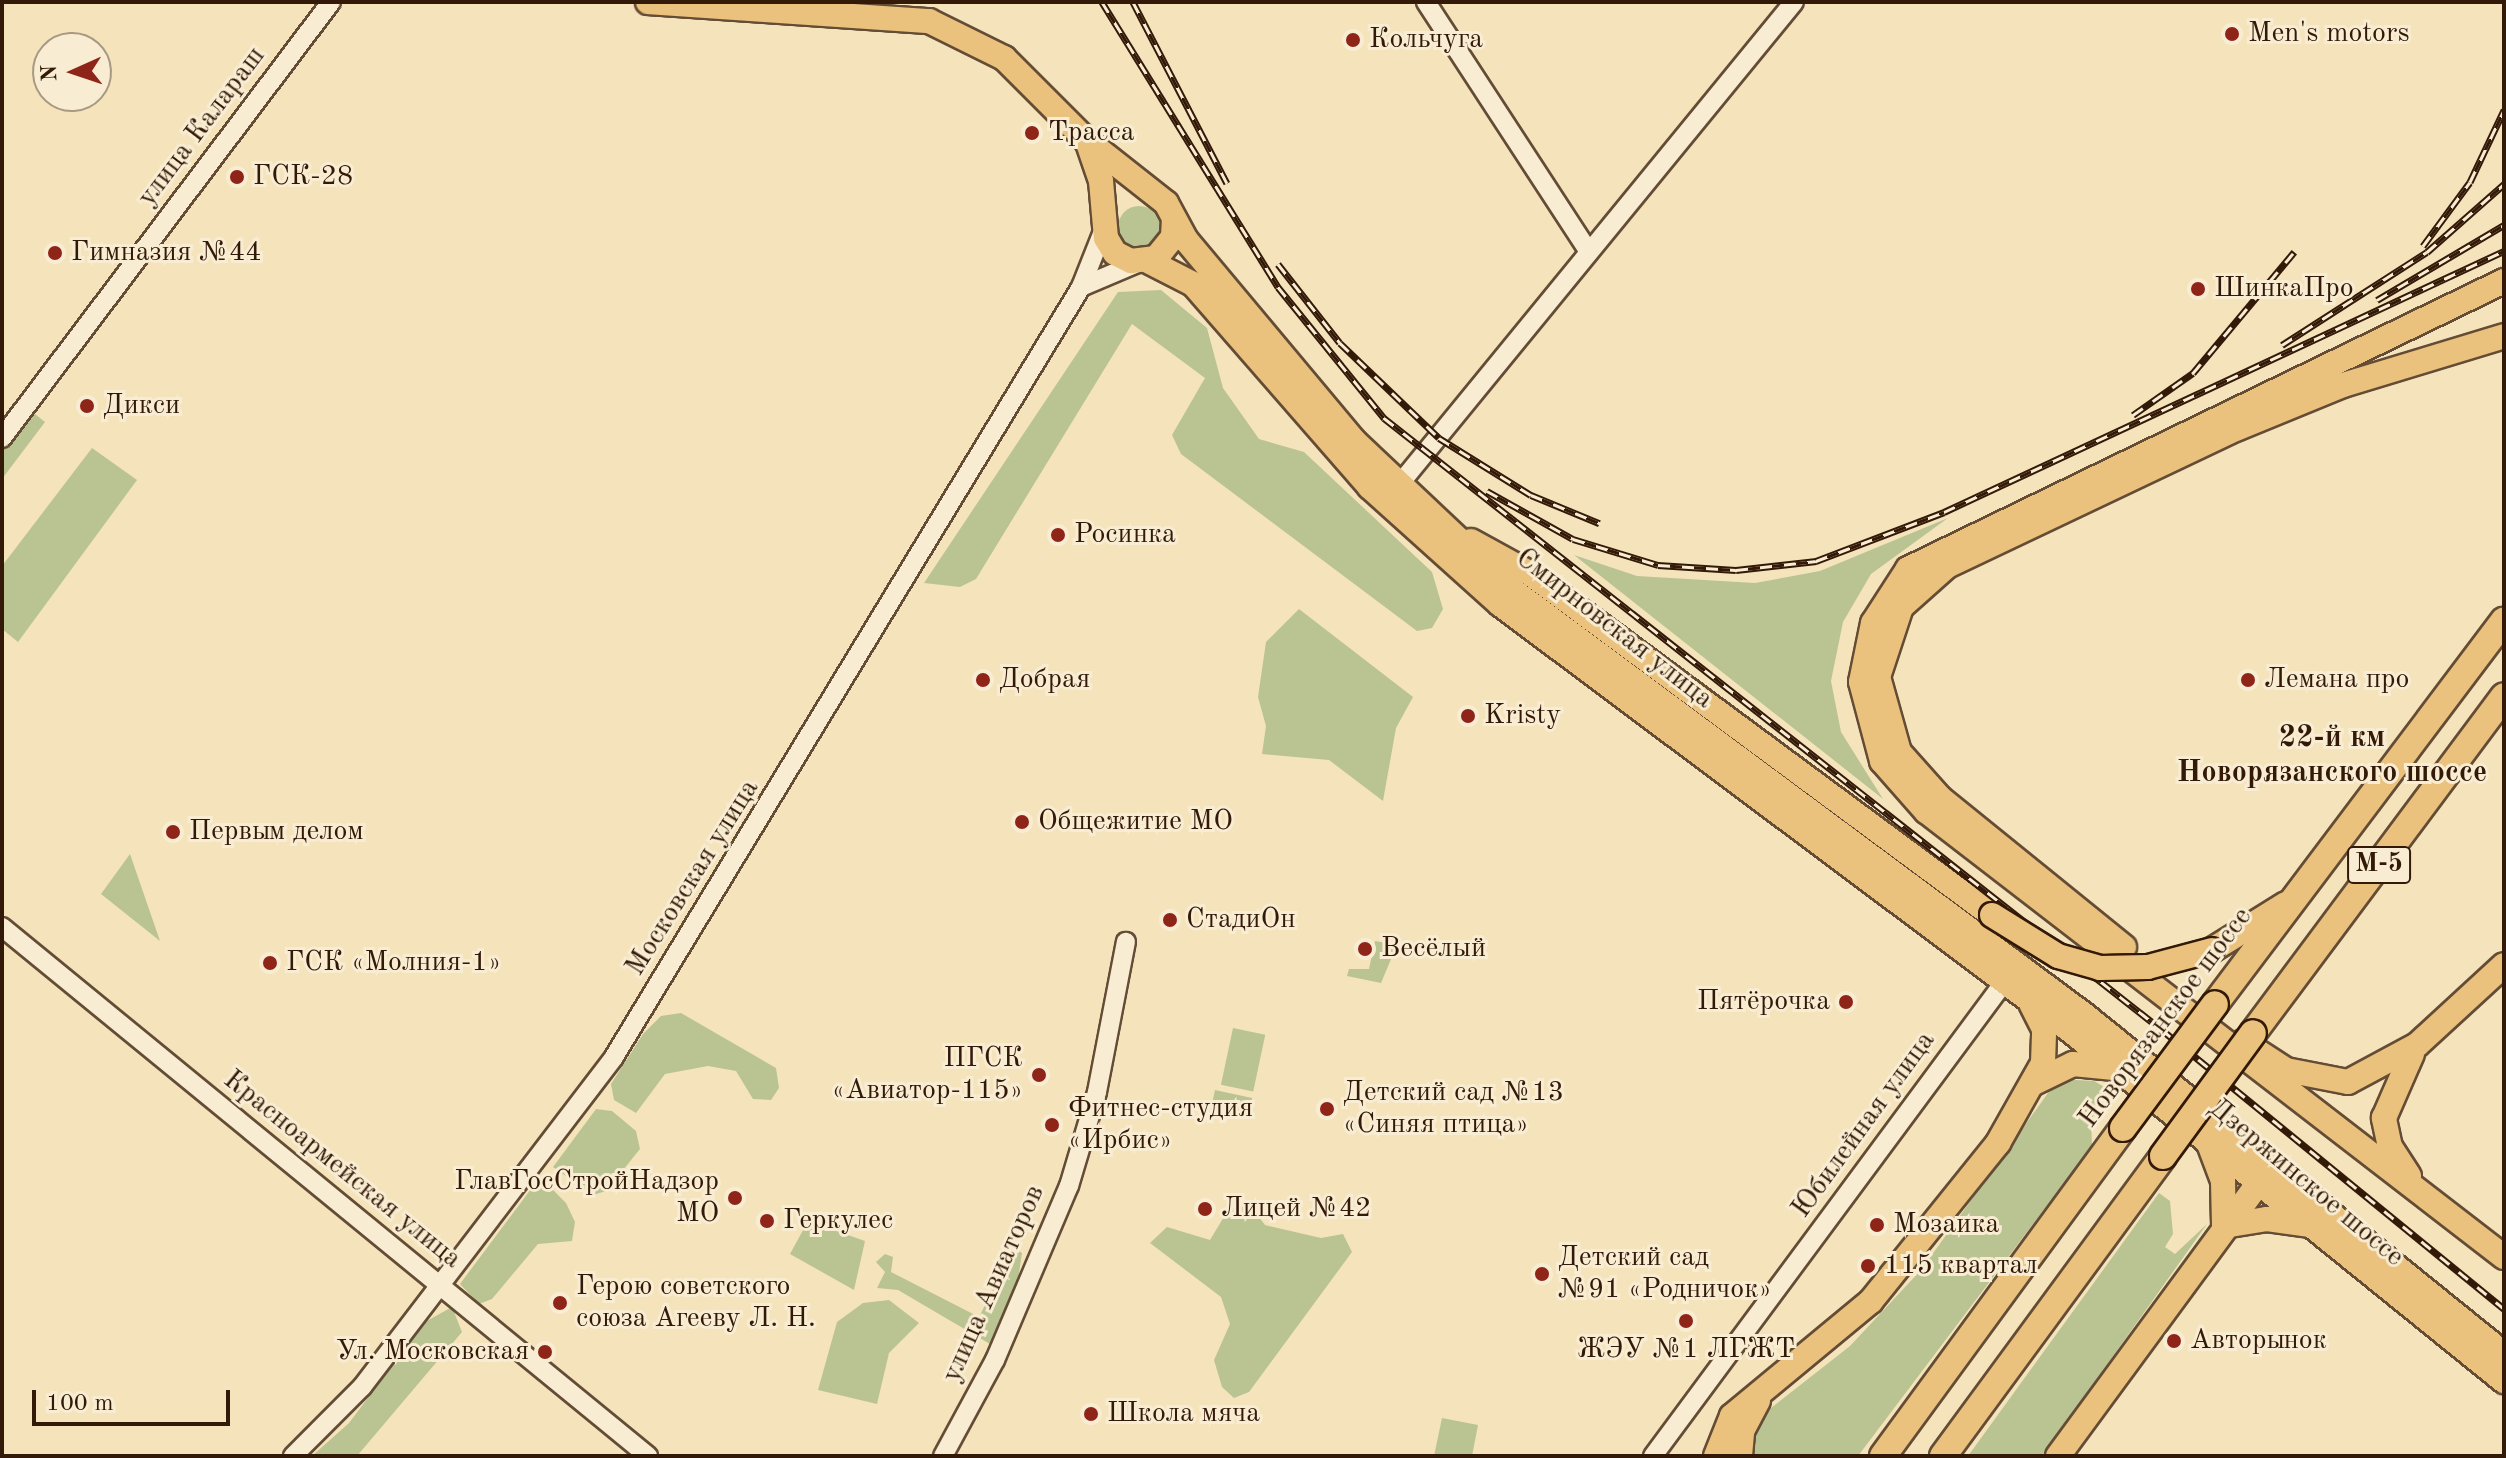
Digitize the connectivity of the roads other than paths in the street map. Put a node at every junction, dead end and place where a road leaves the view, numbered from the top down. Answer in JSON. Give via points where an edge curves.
{"nodes":[{"id":1,"x":331,"y":2,"type":"edge"},
{"id":2,"x":648,"y":2,"type":"edge"},
{"id":3,"x":1426,"y":2,"type":"edge"},
{"id":4,"x":1794,"y":2,"type":"edge"},
{"id":5,"x":723,"y":4,"type":"edge"},
{"id":6,"x":1086,"y":140,"type":"junction"},
{"id":7,"x":1151,"y":193,"type":"junction"},
{"id":8,"x":1639,"y":193,"type":"junction"},
{"id":9,"x":1174,"y":219,"type":"junction"},
{"id":10,"x":1104,"y":224,"type":"junction"},
{"id":11,"x":1586,"y":247,"type":"junction"},
{"id":12,"x":1144,"y":262,"type":"junction"},
{"id":13,"x":2504,"y":281,"type":"edge"},
{"id":14,"x":1081,"y":287,"type":"junction"},
{"id":15,"x":2504,"y":336,"type":"edge"},
{"id":16,"x":1503,"y":360,"type":"junction"},
{"id":17,"x":2,"y":438,"type":"edge"},
{"id":18,"x":1398,"y":486,"type":"junction"},
{"id":19,"x":1431,"y":518,"type":"junction"},
{"id":20,"x":2504,"y":621,"type":"edge"},
{"id":21,"x":2504,"y":696,"type":"edge"},
{"id":22,"x":2298,"y":896,"type":"junction"},
{"id":23,"x":2,"y":927,"type":"edge"},
{"id":24,"x":1126,"y":942,"type":"dead end"},
{"id":25,"x":2504,"y":965,"type":"edge"},
{"id":26,"x":2005,"y":981,"type":"junction"},
{"id":27,"x":2028,"y":999,"type":"junction"},
{"id":28,"x":2077,"y":1023,"type":"junction"},
{"id":29,"x":2417,"y":1045,"type":"junction"},
{"id":30,"x":2119,"y":1070,"type":"junction"},
{"id":31,"x":2034,"y":1083,"type":"junction"},
{"id":32,"x":2207,"y":1139,"type":"junction"},
{"id":33,"x":2267,"y":1173,"type":"junction"},
{"id":34,"x":2419,"y":1190,"type":"junction"},
{"id":35,"x":2224,"y":1226,"type":"junction"},
{"id":36,"x":2312,"y":1226,"type":"junction"},
{"id":37,"x":2504,"y":1257,"type":"edge"},
{"id":38,"x":439,"y":1288,"type":"junction"},
{"id":39,"x":2504,"y":1354,"type":"edge"},
{"id":40,"x":2504,"y":1381,"type":"edge"},
{"id":41,"x":1769,"y":1386,"type":"junction"},
{"id":42,"x":1907,"y":1425,"type":"junction"},
{"id":43,"x":293,"y":1456,"type":"edge"},
{"id":44,"x":648,"y":1456,"type":"edge"},
{"id":45,"x":943,"y":1456,"type":"edge"},
{"id":46,"x":1653,"y":1456,"type":"edge"},
{"id":47,"x":1716,"y":1456,"type":"edge"},
{"id":48,"x":1740,"y":1456,"type":"edge"},
{"id":49,"x":1876,"y":1456,"type":"edge"},
{"id":50,"x":1883,"y":1456,"type":"edge"},
{"id":51,"x":1943,"y":1456,"type":"edge"},
{"id":52,"x":2058,"y":1456,"type":"edge"}],
"edges":[{"from":1,"to":17,"type":"street","name":"улица Калараш"},
{"from":2,"to":5,"type":"main road","name":"Смирновская улица"},
{"from":3,"to":11,"type":"street"},
{"from":4,"to":8,"type":"street"},
{"from":5,"to":6,"type":"main road","name":"Смирновская улица","via":[[929,21],[1004,58]]},
{"from":6,"to":7,"type":"main road","name":"Смирновская улица"},
{"from":6,"to":10,"type":"main road","name":"Смирновская улица"},
{"from":7,"to":9,"type":"main road","name":"Смирновская улица"},
{"from":7,"to":10,"type":"main road","via":[[1126,194]]},
{"from":8,"to":11,"type":"street"},
{"from":8,"to":16,"type":"street"},
{"from":9,"to":12,"type":"main road","via":[[1169,245]]},
{"from":9,"to":18,"type":"main road","name":"Смирновская улица","via":[[1282,357]]},
{"from":10,"to":12,"type":"main road","name":"Смирновская улица","via":[[1115,253]]},
{"from":10,"to":14,"type":"street","name":"Московская улица"},
{"from":11,"to":16,"type":"street"},
{"from":12,"to":14,"type":"street"},
{"from":12,"to":26,"type":"main road","name":"Смирновская улица","via":[[1193,284],[1370,487],[1500,604]]},
{"from":13,"to":34,"type":"main road","via":[[1938,550],[1885,595],[1864,650],[1870,734],[1882,761],[1926,811],[2274,1085]]},
{"from":14,"to":38,"type":"street","name":"Московская улица","via":[[614,1057]]},
{"from":15,"to":29,"type":"main road","via":[[2264,418],[1947,566],[1901,607],[1878,677],[1887,727],[1932,790],[2269,1060],[2308,1078],[2348,1082]]},
{"from":16,"to":18,"type":"street"},
{"from":18,"to":19,"type":"main road","name":"Смирновская улица"},
{"from":19,"to":22,"type":"main road","number":"М-5","bridge":true,"via":[[1531,574],[1883,837],[2067,959],[2137,968],[2212,950]]},
{"from":19,"to":28,"type":"main road","name":"Смирновская улица","via":[[1664,707]]},
{"from":20,"to":22,"type":"highway","name":"Новорязанское шоссе","number":"М-5"},
{"from":21,"to":51,"type":"highway","number":"М-5","bridge":true},
{"from":22,"to":42,"type":"highway","name":"Новорязанское шоссе","number":"М-5","bridge":true},
{"from":23,"to":38,"type":"street","name":"Красноармейская улица"},
{"from":24,"to":45,"type":"street","name":"улица Авиаторов","via":[[1097,1092],[1069,1186],[995,1360]]},
{"from":25,"to":29,"type":"main road"},
{"from":26,"to":27,"type":"main road","name":"Смирновская улица"},
{"from":26,"to":46,"type":"street","name":"Юбилейная улица"},
{"from":27,"to":28,"type":"main road","name":"Смирновская улица"},
{"from":27,"to":31,"type":"main road","via":[[2045,1045]]},
{"from":28,"to":30,"type":"main road","name":"Дзержинское шоссе"},
{"from":28,"to":33,"type":"main road","name":"Дзержинское шоссе"},
{"from":29,"to":34,"type":"main road","via":[[2391,1087],[2384,1118],[2390,1147]]},
{"from":30,"to":31,"type":"main road","via":[[2073,1064]]},
{"from":30,"to":32,"type":"main road","name":"Дзержинское шоссе"},
{"from":31,"to":41,"type":"main road","via":[[1998,1143],[1897,1272],[1840,1331]]},
{"from":32,"to":33,"type":"main road","name":"Дзержинское шоссе"},
{"from":32,"to":35,"type":"main road","via":[[2223,1181]]},
{"from":33,"to":35,"type":"main road"},
{"from":33,"to":36,"type":"main road","name":"Дзержинское шоссе"},
{"from":33,"to":39,"type":"main road","name":"Дзержинское шоссе"},
{"from":34,"to":37,"type":"main road"},
{"from":35,"to":36,"type":"main road","via":[[2267,1219]]},
{"from":35,"to":52,"type":"main road"},
{"from":36,"to":40,"type":"main road","name":"Дзержинское шоссе"},
{"from":38,"to":43,"type":"street","name":"Московская улица","via":[[362,1387]]},
{"from":38,"to":44,"type":"street","name":"Красноармейская улица"},
{"from":41,"to":47,"type":"main road","via":[[1732,1416]]},
{"from":41,"to":48,"type":"main road","via":[[1742,1431]]},
{"from":42,"to":49,"type":"main road","number":"М-5"},
{"from":42,"to":50,"type":"highway","name":"Новорязанское шоссе","number":"М-5"}]}
